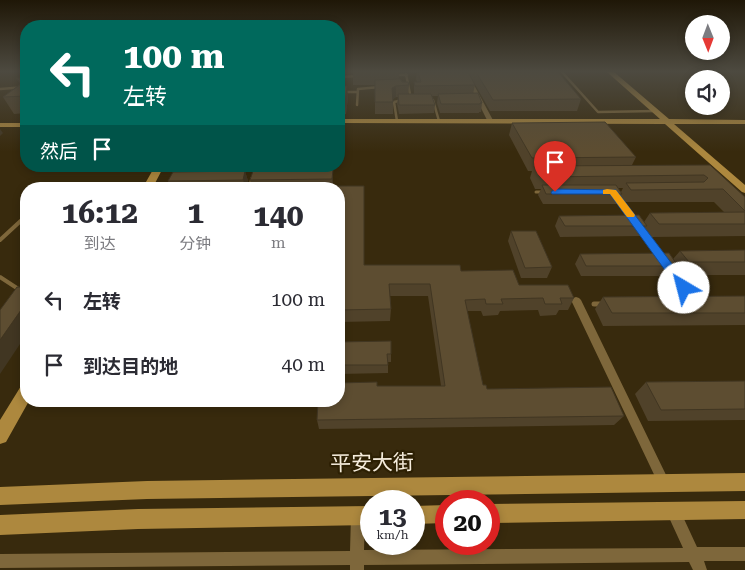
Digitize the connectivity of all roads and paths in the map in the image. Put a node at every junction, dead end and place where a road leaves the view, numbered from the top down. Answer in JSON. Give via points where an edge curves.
{"nodes":[{"id":1,"x":357,"y":99,"type":"edge"},
{"id":2,"x":479,"y":99,"type":"joint"},
{"id":3,"x":586,"y":99,"type":"edge"},
{"id":4,"x":641,"y":99,"type":"edge"},
{"id":5,"x":647,"y":99,"type":"edge"},
{"id":6,"x":412,"y":100,"type":"joint"},
{"id":7,"x":419,"y":100,"type":"edge"},
{"id":8,"x":426,"y":100,"type":"edge"},
{"id":9,"x":470,"y":100,"type":"edge"},
{"id":10,"x":357,"y":105,"type":"dead end"},
{"id":11,"x":656,"y":111,"type":"junction"},
{"id":12,"x":345,"y":121,"type":"edge"},
{"id":13,"x":396,"y":121,"type":"junction"},
{"id":14,"x":439,"y":121,"type":"junction"},
{"id":15,"x":491,"y":122,"type":"junction"},
{"id":16,"x":597,"y":122,"type":"junction"},
{"id":17,"x":672,"y":122,"type":"junction"},
{"id":18,"x":745,"y":122,"type":"edge"},
{"id":19,"x":0,"y":125,"type":"edge"},
{"id":20,"x":20,"y":125,"type":"edge"},
{"id":21,"x":603,"y":129,"type":"edge"},
{"id":22,"x":717,"y":173,"type":"edge"},
{"id":23,"x":726,"y":173,"type":"junction"},
{"id":24,"x":253,"y":176,"type":"edge"},
{"id":25,"x":745,"y":180,"type":"edge"},
{"id":26,"x":251,"y":182,"type":"edge"},
{"id":27,"x":745,"y":190,"type":"edge"},
{"id":28,"x":536,"y":192,"type":"dead end"},
{"id":29,"x":555,"y":192,"type":"edge"},
{"id":30,"x":622,"y":192,"type":"edge"},
{"id":31,"x":20,"y":222,"type":"edge"},
{"id":32,"x":0,"y":240,"type":"edge"},
{"id":33,"x":0,"y":277,"type":"edge"},
{"id":34,"x":20,"y":290,"type":"edge"},
{"id":35,"x":20,"y":296,"type":"edge"},
{"id":36,"x":16,"y":298,"type":"edge"},
{"id":37,"x":576,"y":300,"type":"dead end"},
{"id":38,"x":594,"y":304,"type":"dead end"},
{"id":39,"x":612,"y":304,"type":"edge"},
{"id":40,"x":686,"y":304,"type":"edge"},
{"id":41,"x":20,"y":402,"type":"edge"},
{"id":42,"x":0,"y":436,"type":"edge"},
{"id":43,"x":745,"y":482,"type":"edge"},
{"id":44,"x":664,"y":483,"type":"junction"},
{"id":45,"x":0,"y":496,"type":"edge"},
{"id":46,"x":745,"y":510,"type":"edge"},
{"id":47,"x":673,"y":511,"type":"junction"},
{"id":48,"x":500,"y":514,"type":"edge"},
{"id":49,"x":360,"y":516,"type":"edge"},
{"id":50,"x":0,"y":524,"type":"edge"},
{"id":51,"x":360,"y":546,"type":"edge"},
{"id":52,"x":693,"y":554,"type":"junction"},
{"id":53,"x":745,"y":554,"type":"edge"},
{"id":54,"x":0,"y":561,"type":"edge"},
{"id":55,"x":357,"y":564,"type":"edge"},
{"id":56,"x":700,"y":570,"type":"edge"}],
"edges":[{"from":1,"to":10,"type":"lane"},
{"from":2,"to":9,"type":"lane"},
{"from":2,"to":15,"type":"street"},
{"from":3,"to":11,"type":"lane","via":[[598,112]]},
{"from":4,"to":11,"type":"main road"},
{"from":5,"to":17,"type":"main road"},
{"from":6,"to":7,"type":"lane"},
{"from":6,"to":13,"type":"lane","via":[[394,102]]},
{"from":8,"to":14,"type":"lane","via":[[433,100]]},
{"from":11,"to":17,"type":"main road"},
{"from":12,"to":13,"type":"main road"},
{"from":13,"to":14,"type":"main road"},
{"from":14,"to":15,"type":"main road"},
{"from":15,"to":16,"type":"main road"},
{"from":16,"to":17,"type":"main road"},
{"from":16,"to":21,"type":"lane"},
{"from":17,"to":18,"type":"main road"},
{"from":17,"to":23,"type":"main road"},
{"from":17,"to":25,"type":"main road"},
{"from":19,"to":20,"type":"main road"},
{"from":22,"to":23,"type":"lane"},
{"from":23,"to":27,"type":"main road"},
{"from":24,"to":26,"type":"lane"},
{"from":28,"to":29,"type":"lane"},
{"from":30,"to":40,"type":"lane","via":[[613,192],[696,304]]},
{"from":31,"to":32,"type":"lane"},
{"from":33,"to":34,"type":"lane"},
{"from":35,"to":36,"type":"lane"},
{"from":37,"to":44,"type":"street"},
{"from":38,"to":39,"type":"lane"},
{"from":41,"to":42,"type":"main road"},
{"from":43,"to":44,"type":"main road","name":"平安大街"},
{"from":44,"to":45,"type":"main road","name":"平安大街","via":[[147,490]]},
{"from":46,"to":47,"type":"main road"},
{"from":47,"to":48,"type":"main road"},
{"from":47,"to":52,"type":"street"},
{"from":49,"to":50,"type":"main road"},
{"from":51,"to":55,"type":"street"},
{"from":52,"to":53,"type":"street"},
{"from":52,"to":55,"type":"street"},
{"from":52,"to":56,"type":"street"},
{"from":54,"to":55,"type":"street"}]}
